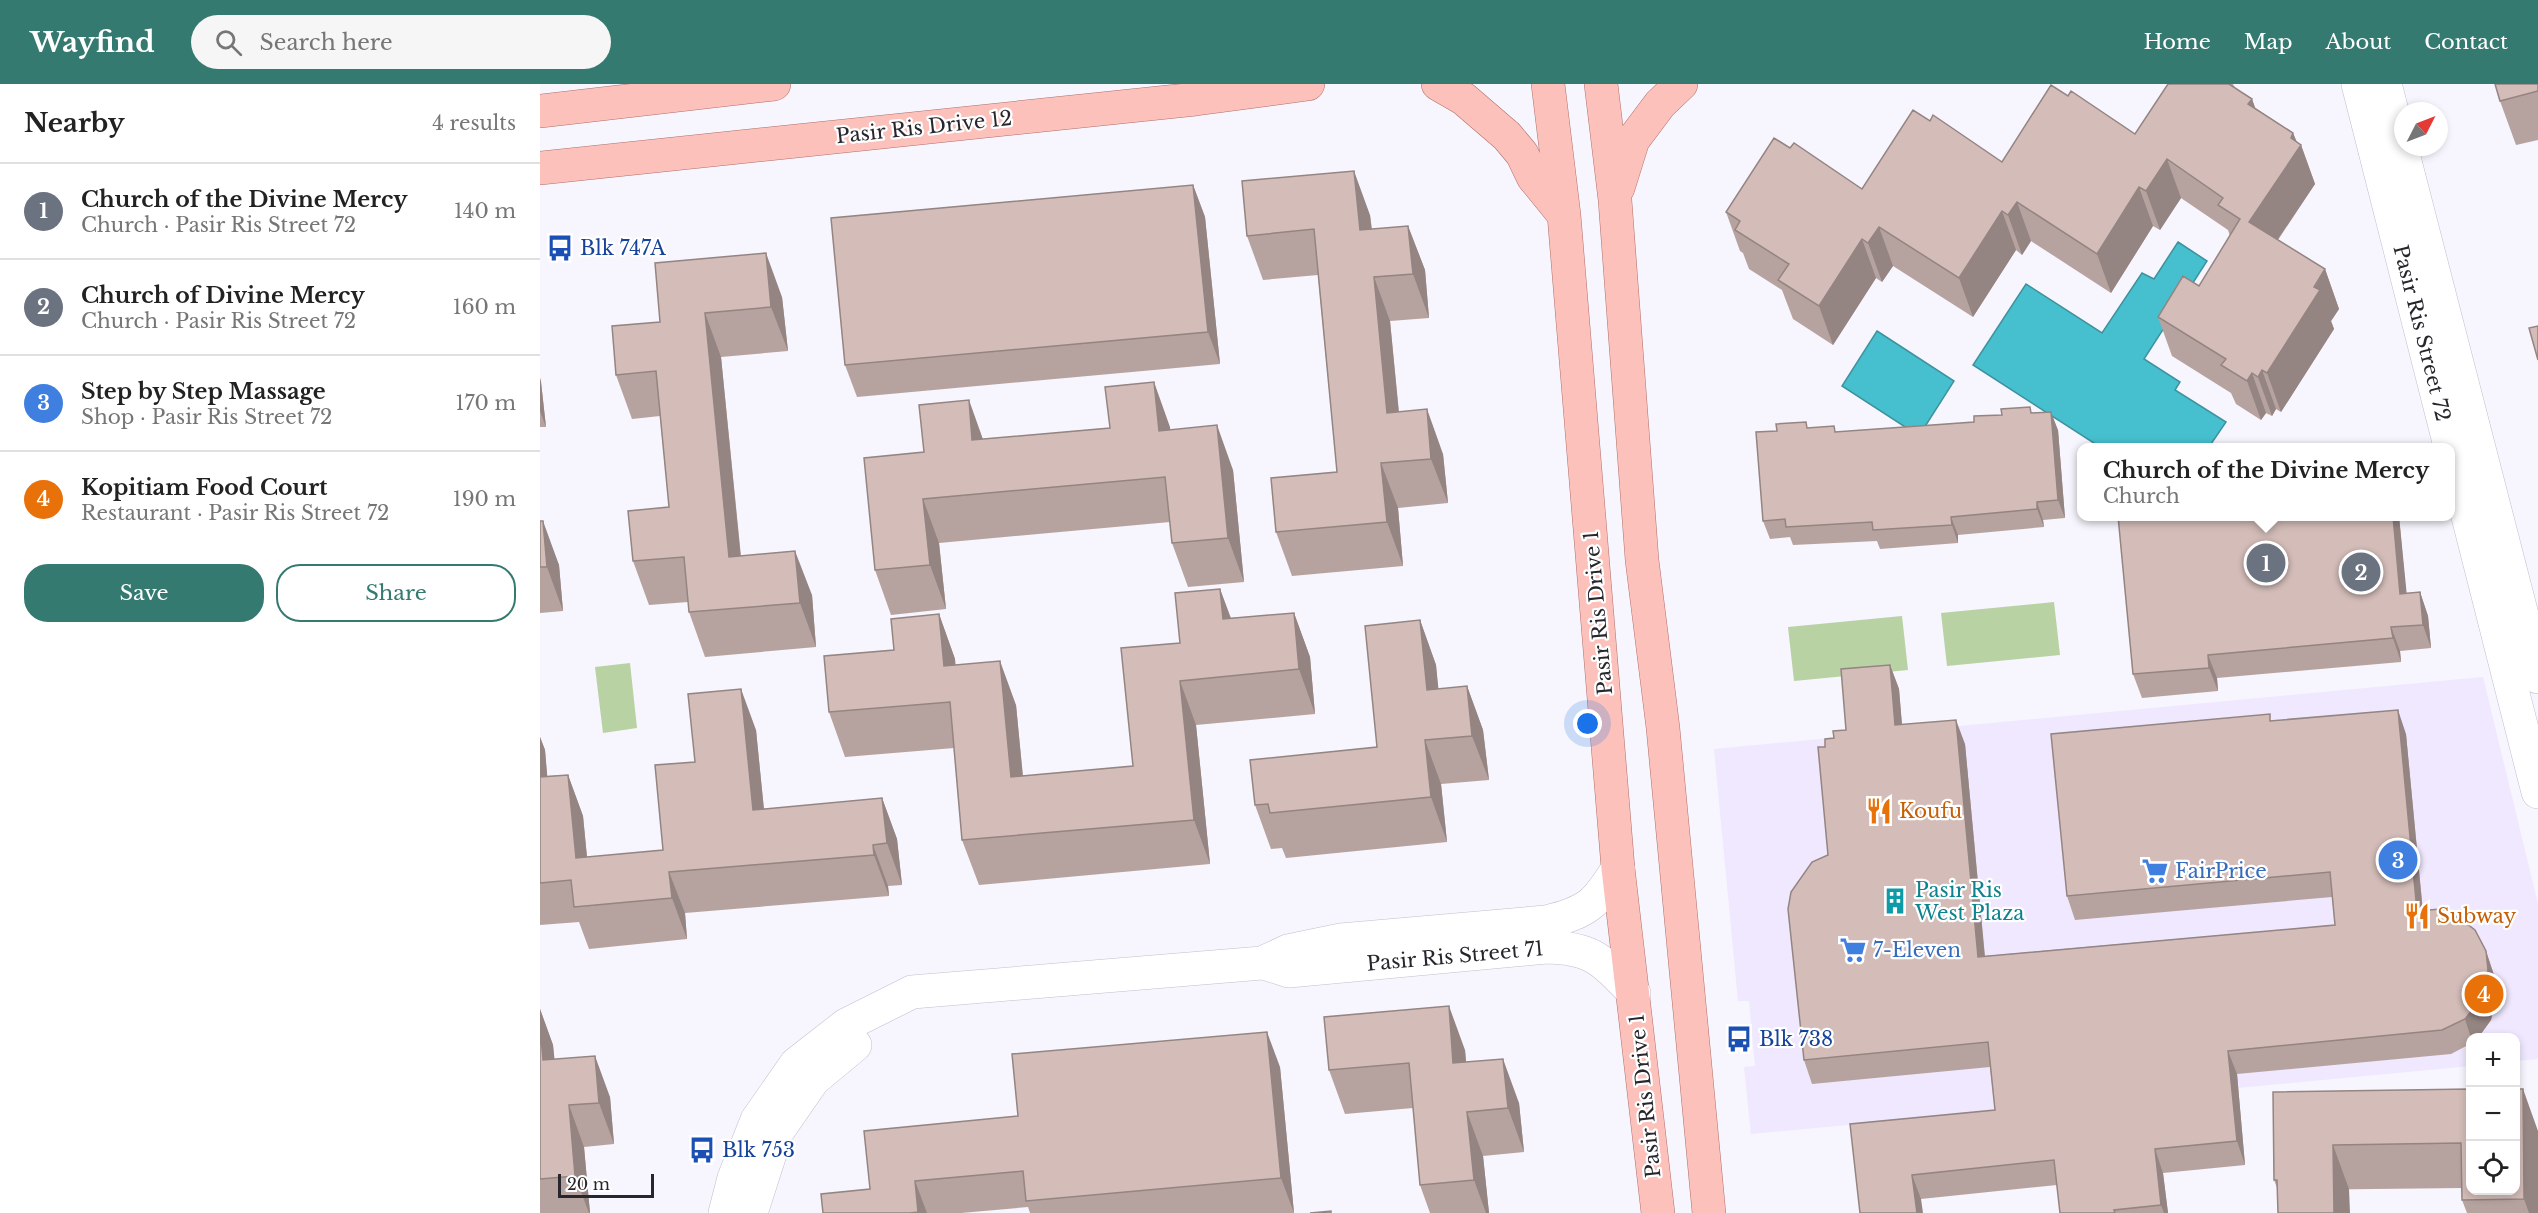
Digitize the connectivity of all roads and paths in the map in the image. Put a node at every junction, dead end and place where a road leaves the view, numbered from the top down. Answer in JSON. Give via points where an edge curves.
{"nodes":[{"id":1,"x":774,"y":84,"type":"edge"},
{"id":2,"x":1308,"y":84,"type":"edge"},
{"id":3,"x":1438,"y":84,"type":"edge"},
{"id":4,"x":1548,"y":84,"type":"edge"},
{"id":5,"x":1601,"y":84,"type":"edge"},
{"id":6,"x":1681,"y":84,"type":"edge"},
{"id":7,"x":2358,"y":84,"type":"edge"},
{"id":8,"x":2385,"y":84,"type":"edge"},
{"id":9,"x":540,"y":111,"type":"edge"},
{"id":10,"x":540,"y":168,"type":"edge"},
{"id":11,"x":1615,"y":200,"type":"junction"},
{"id":12,"x":1564,"y":215,"type":"junction"},
{"id":13,"x":2449,"y":443,"type":"edge"},
{"id":14,"x":2455,"y":466,"type":"edge"},
{"id":15,"x":2538,"y":677,"type":"edge"},
{"id":16,"x":2538,"y":792,"type":"edge"},
{"id":17,"x":1618,"y":868,"type":"junction"},
{"id":18,"x":1262,"y":963,"type":"junction"},
{"id":19,"x":956,"y":990,"type":"junction"},
{"id":20,"x":1634,"y":993,"type":"junction"},
{"id":21,"x":725,"y":1213,"type":"edge"},
{"id":22,"x":751,"y":1213,"type":"edge"},
{"id":23,"x":1658,"y":1213,"type":"edge"},
{"id":24,"x":1709,"y":1213,"type":"edge"}],
"edges":[{"from":1,"to":9,"type":"main road"},
{"from":2,"to":10,"type":"main road","name":"Pasir Ris Drive 12"},
{"from":3,"to":12,"type":"main road","via":[[1464,99],[1507,136]]},
{"from":4,"to":12,"type":"main road","name":"Pasir Ris Drive 1"},
{"from":5,"to":11,"type":"main road"},
{"from":6,"to":11,"type":"main road","via":[[1660,104],[1634,140]]},
{"from":7,"to":13,"type":"street","name":"Pasir Ris Street 72"},
{"from":8,"to":15,"type":"street","name":"Pasir Ris Street 72"},
{"from":11,"to":24,"type":"main road","via":[[1642,560],[1663,728]]},
{"from":12,"to":17,"type":"main road","name":"Pasir Ris Drive 1"},
{"from":14,"to":16,"type":"street","name":"Pasir Ris Street 72"},
{"from":17,"to":18,"type":"street","name":"Pasir Ris Street 71","via":[[1600,898],[1568,917],[1494,928],[1341,940],[1288,951]]},
{"from":17,"to":20,"type":"main road","name":"Pasir Ris Drive 1"},
{"from":18,"to":19,"type":"street","name":"Pasir Ris Street 71"},
{"from":18,"to":20,"type":"street","name":"Pasir Ris Street 71","via":[[1289,971],[1568,947],[1590,953]]},
{"from":19,"to":21,"type":"street","name":"Pasir Ris Street 71","via":[[912,992],[846,1025],[796,1064],[757,1120]]},
{"from":19,"to":22,"type":"street","name":"Pasir Ris Street 71","via":[[921,1014],[858,1043],[813,1080],[777,1132]]},
{"from":20,"to":23,"type":"main road","name":"Pasir Ris Drive 1"}]}
